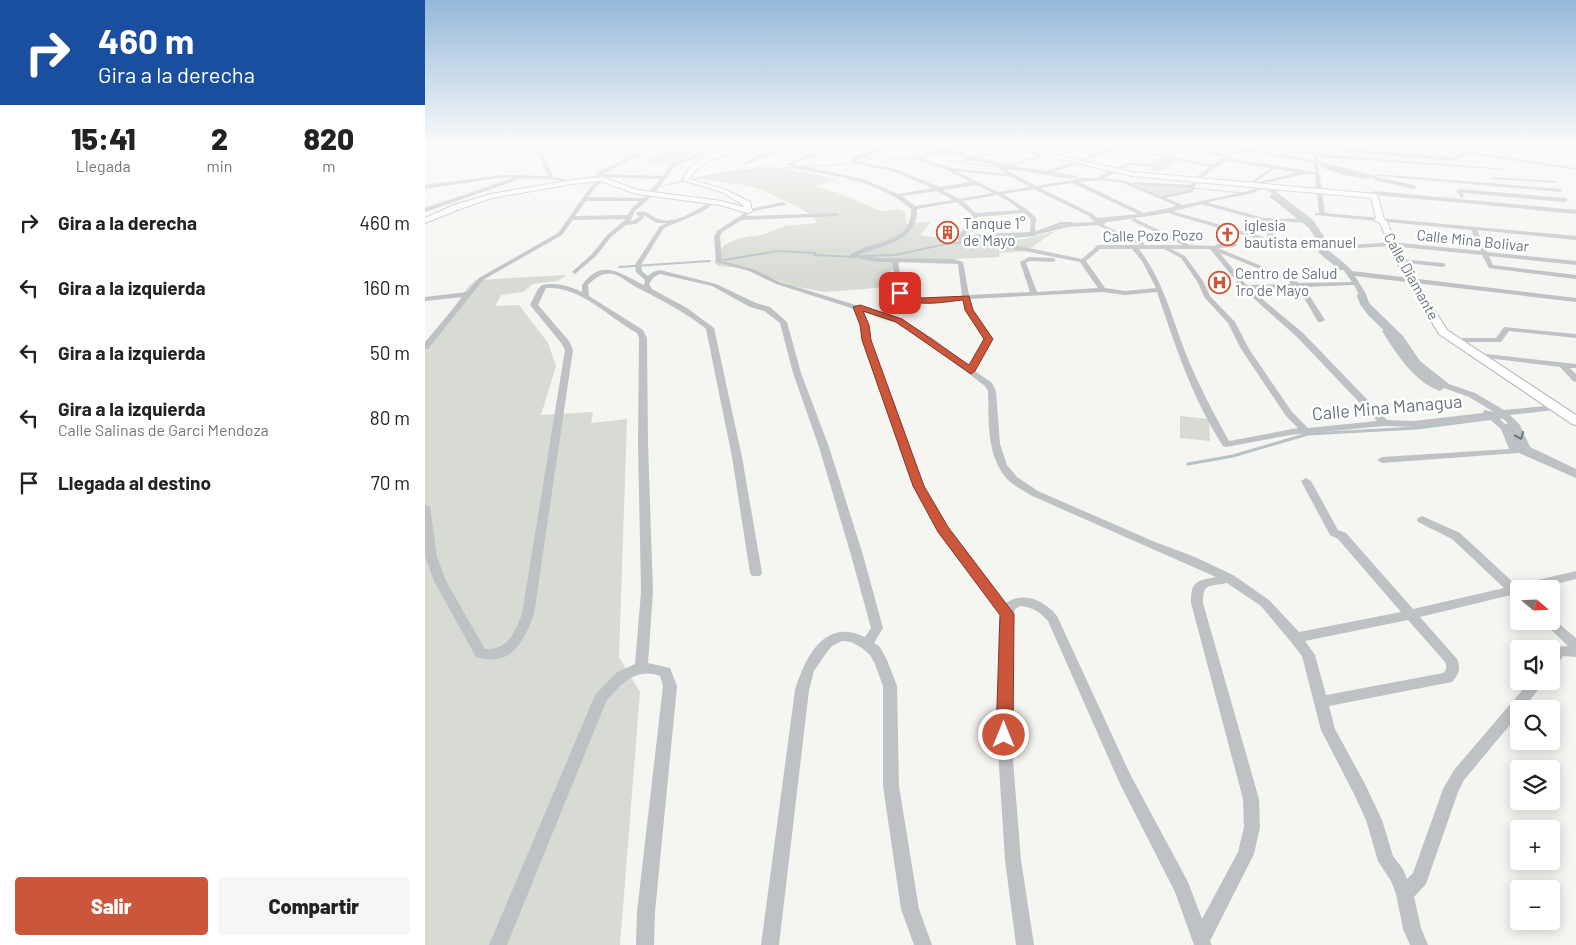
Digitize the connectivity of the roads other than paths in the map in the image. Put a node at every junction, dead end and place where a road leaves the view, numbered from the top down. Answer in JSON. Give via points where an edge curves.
{"nodes":[{"id":1,"x":485,"y":189,"type":"edge"},
{"id":2,"x":531,"y":189,"type":"edge"},
{"id":3,"x":592,"y":189,"type":"edge"},
{"id":4,"x":629,"y":189,"type":"edge"},
{"id":5,"x":655,"y":189,"type":"edge"},
{"id":6,"x":714,"y":189,"type":"edge"},
{"id":7,"x":878,"y":189,"type":"edge"},
{"id":8,"x":937,"y":189,"type":"joint"},
{"id":9,"x":988,"y":189,"type":"edge"},
{"id":10,"x":1028,"y":189,"type":"edge"},
{"id":11,"x":1037,"y":189,"type":"edge"},
{"id":12,"x":1090,"y":189,"type":"edge"},
{"id":13,"x":1142,"y":189,"type":"edge"},
{"id":14,"x":1192,"y":189,"type":"edge"},
{"id":15,"x":1248,"y":189,"type":"edge"},
{"id":16,"x":1264,"y":189,"type":"edge"},
{"id":17,"x":1296,"y":189,"type":"edge"},
{"id":18,"x":1373,"y":189,"type":"edge"},
{"id":19,"x":1548,"y":189,"type":"edge"},
{"id":20,"x":1560,"y":190,"type":"joint"},
{"id":21,"x":1318,"y":191,"type":"junction"},
{"id":22,"x":651,"y":194,"type":"junction"},
{"id":23,"x":999,"y":194,"type":"junction"},
{"id":24,"x":1374,"y":195,"type":"junction"},
{"id":25,"x":491,"y":196,"type":"junction"},
{"id":26,"x":895,"y":196,"type":"junction"},
{"id":27,"x":1461,"y":196,"type":"dead end"},
{"id":28,"x":1162,"y":197,"type":"junction"},
{"id":29,"x":585,"y":199,"type":"junction"},
{"id":30,"x":643,"y":199,"type":"junction"},
{"id":31,"x":958,"y":200,"type":"junction"},
{"id":32,"x":1565,"y":200,"type":"junction"},
{"id":33,"x":713,"y":202,"type":"junction"},
{"id":34,"x":1201,"y":202,"type":"junction"},
{"id":35,"x":443,"y":204,"type":"junction"},
{"id":36,"x":783,"y":204,"type":"dead end"},
{"id":37,"x":1181,"y":206,"type":"junction"},
{"id":38,"x":914,"y":208,"type":"junction"},
{"id":39,"x":1170,"y":209,"type":"junction"},
{"id":40,"x":425,"y":210,"type":"edge"},
{"id":41,"x":748,"y":211,"type":"junction"},
{"id":42,"x":1025,"y":211,"type":"junction"},
{"id":43,"x":1573,"y":211,"type":"edge"},
{"id":44,"x":837,"y":214,"type":"dead end"},
{"id":45,"x":1143,"y":214,"type":"junction"},
{"id":46,"x":975,"y":215,"type":"junction"},
{"id":47,"x":1322,"y":215,"type":"junction"},
{"id":48,"x":573,"y":218,"type":"junction"},
{"id":49,"x":629,"y":218,"type":"junction"},
{"id":50,"x":740,"y":218,"type":"junction"},
{"id":51,"x":1306,"y":218,"type":"junction"},
{"id":52,"x":681,"y":219,"type":"junction"},
{"id":53,"x":1379,"y":219,"type":"junction"},
{"id":54,"x":1576,"y":219,"type":"edge"},
{"id":55,"x":1133,"y":220,"type":"junction"},
{"id":56,"x":1271,"y":220,"type":"junction"},
{"id":57,"x":425,"y":221,"type":"edge"},
{"id":58,"x":1096,"y":222,"type":"junction"},
{"id":59,"x":623,"y":224,"type":"junction"},
{"id":60,"x":1473,"y":228,"type":"junction"},
{"id":61,"x":1035,"y":233,"type":"junction"},
{"id":62,"x":961,"y":237,"type":"junction"},
{"id":63,"x":1576,"y":238,"type":"edge"},
{"id":64,"x":1269,"y":240,"type":"junction"},
{"id":65,"x":1391,"y":244,"type":"junction"},
{"id":66,"x":1234,"y":245,"type":"dead end"},
{"id":67,"x":1211,"y":246,"type":"junction"},
{"id":68,"x":1134,"y":247,"type":"junction"},
{"id":69,"x":1152,"y":247,"type":"junction"},
{"id":70,"x":1195,"y":247,"type":"junction"},
{"id":71,"x":1165,"y":248,"type":"junction"},
{"id":72,"x":1320,"y":249,"type":"junction"},
{"id":73,"x":1484,"y":254,"type":"junction"},
{"id":74,"x":895,"y":260,"type":"junction"},
{"id":75,"x":1399,"y":260,"type":"junction"},
{"id":76,"x":1083,"y":261,"type":"junction"},
{"id":77,"x":1576,"y":263,"type":"edge"},
{"id":78,"x":1443,"y":265,"type":"dead end"},
{"id":79,"x":575,"y":272,"type":"dead end"},
{"id":80,"x":1350,"y":274,"type":"junction"},
{"id":81,"x":1576,"y":277,"type":"edge"},
{"id":82,"x":1410,"y":279,"type":"junction"},
{"id":83,"x":649,"y":284,"type":"junction"},
{"id":84,"x":1351,"y":284,"type":"junction"},
{"id":85,"x":1298,"y":285,"type":"junction"},
{"id":86,"x":1244,"y":287,"type":"junction"},
{"id":87,"x":1103,"y":290,"type":"junction"},
{"id":88,"x":1160,"y":290,"type":"junction"},
{"id":89,"x":468,"y":294,"type":"junction"},
{"id":90,"x":1034,"y":294,"type":"junction"},
{"id":91,"x":586,"y":296,"type":"junction"},
{"id":92,"x":966,"y":298,"type":"junction"},
{"id":93,"x":425,"y":299,"type":"edge"},
{"id":94,"x":1576,"y":300,"type":"edge"},
{"id":95,"x":857,"y":307,"type":"junction"},
{"id":96,"x":1321,"y":320,"type":"dead end"},
{"id":97,"x":1576,"y":336,"type":"edge"},
{"id":98,"x":1456,"y":340,"type":"junction"},
{"id":99,"x":425,"y":347,"type":"edge"},
{"id":100,"x":1480,"y":355,"type":"junction"},
{"id":101,"x":1562,"y":364,"type":"junction"},
{"id":102,"x":1576,"y":366,"type":"edge"},
{"id":103,"x":971,"y":371,"type":"junction"},
{"id":104,"x":1576,"y":379,"type":"edge"},
{"id":105,"x":1554,"y":407,"type":"junction"},
{"id":106,"x":1501,"y":412,"type":"junction"},
{"id":107,"x":1489,"y":414,"type":"junction"},
{"id":108,"x":1576,"y":421,"type":"edge"},
{"id":109,"x":1383,"y":423,"type":"junction"},
{"id":110,"x":1305,"y":430,"type":"junction"},
{"id":111,"x":1382,"y":460,"type":"dead end"},
{"id":112,"x":1576,"y":473,"type":"edge"},
{"id":113,"x":1306,"y":481,"type":"dead end"},
{"id":114,"x":425,"y":507,"type":"edge"},
{"id":115,"x":1422,"y":520,"type":"dead end"},
{"id":116,"x":756,"y":573,"type":"dead end"},
{"id":117,"x":1576,"y":575,"type":"edge"},
{"id":118,"x":1229,"y":578,"type":"junction"},
{"id":119,"x":1558,"y":580,"type":"edge"},
{"id":120,"x":1510,"y":586,"type":"edge"},
{"id":121,"x":1510,"y":593,"type":"edge"},
{"id":122,"x":1007,"y":614,"type":"junction"},
{"id":123,"x":1409,"y":615,"type":"junction"},
{"id":124,"x":1559,"y":630,"type":"edge"},
{"id":125,"x":1296,"y":638,"type":"junction"},
{"id":126,"x":867,"y":644,"type":"junction"},
{"id":127,"x":1576,"y":646,"type":"edge"},
{"id":128,"x":1560,"y":650,"type":"edge"},
{"id":129,"x":1576,"y":652,"type":"edge"},
{"id":130,"x":641,"y":668,"type":"junction"},
{"id":131,"x":1530,"y":690,"type":"edge"},
{"id":132,"x":1321,"y":702,"type":"junction"},
{"id":133,"x":1405,"y":894,"type":"junction"},
{"id":134,"x":1202,"y":942,"type":"edge"},
{"id":135,"x":498,"y":945,"type":"edge"},
{"id":136,"x":645,"y":945,"type":"edge"},
{"id":137,"x":770,"y":945,"type":"edge"},
{"id":138,"x":923,"y":945,"type":"edge"},
{"id":139,"x":1025,"y":945,"type":"edge"},
{"id":140,"x":1419,"y":945,"type":"edge"}],
"edges":[{"from":1,"to":35,"type":"street"},
{"from":2,"to":25,"type":"street"},
{"from":3,"to":29,"type":"street"},
{"from":4,"to":22,"type":"street"},
{"from":5,"to":22,"type":"street"},
{"from":6,"to":41,"type":"street","via":[[747,204]]},
{"from":7,"to":26,"type":"street"},
{"from":8,"to":26,"type":"street"},
{"from":8,"to":31,"type":"street"},
{"from":9,"to":23,"type":"street"},
{"from":10,"to":23,"type":"street"},
{"from":11,"to":58,"type":"street","via":[[1091,215]]},
{"from":12,"to":45,"type":"street"},
{"from":13,"to":28,"type":"street"},
{"from":14,"to":28,"type":"street"},
{"from":15,"to":34,"type":"street"},
{"from":16,"to":51,"type":"street"},
{"from":17,"to":21,"type":"street"},
{"from":18,"to":24,"type":"street","name":"Calle Diamante"},
{"from":19,"to":20,"type":"street"},
{"from":20,"to":32,"type":"street"},
{"from":21,"to":24,"type":"street"},
{"from":21,"to":47,"type":"street"},
{"from":22,"to":30,"type":"street"},
{"from":22,"to":33,"type":"street"},
{"from":23,"to":31,"type":"street"},
{"from":23,"to":42,"type":"street"},
{"from":24,"to":43,"type":"street"},
{"from":24,"to":53,"type":"street","name":"Calle Diamante"},
{"from":25,"to":35,"type":"street"},
{"from":25,"to":57,"type":"street"},
{"from":26,"to":38,"type":"street"},
{"from":27,"to":32,"type":"street","via":[[1459,191]]},
{"from":28,"to":37,"type":"street"},
{"from":29,"to":30,"type":"street"},
{"from":29,"to":48,"type":"street"},
{"from":30,"to":49,"type":"street"},
{"from":31,"to":38,"type":"street"},
{"from":31,"to":46,"type":"street"},
{"from":32,"to":43,"type":"street"},
{"from":33,"to":41,"type":"street"},
{"from":33,"to":52,"type":"street"},
{"from":34,"to":37,"type":"street"},
{"from":34,"to":56,"type":"street"},
{"from":35,"to":40,"type":"street"},
{"from":36,"to":41,"type":"street"},
{"from":37,"to":39,"type":"street"},
{"from":38,"to":74,"type":"street","via":[[915,216],[903,235],[870,251],[853,255]]},
{"from":39,"to":45,"type":"street"},
{"from":39,"to":64,"type":"street","name":"Calle Mina Bolivar"},
{"from":41,"to":50,"type":"street"},
{"from":42,"to":46,"type":"street"},
{"from":42,"to":61,"type":"street","via":[[1034,220],[1032,230]]},
{"from":43,"to":54,"type":"street"},
{"from":44,"to":50,"type":"street"},
{"from":45,"to":55,"type":"street"},
{"from":45,"to":58,"type":"street"},
{"from":46,"to":62,"type":"street"},
{"from":47,"to":51,"type":"street"},
{"from":47,"to":53,"type":"street"},
{"from":48,"to":49,"type":"street"},
{"from":48,"to":89,"type":"street","via":[[560,234],[481,279]]},
{"from":49,"to":59,"type":"street"},
{"from":50,"to":95,"type":"street","via":[[720,231],[717,237],[719,262]]},
{"from":51,"to":56,"type":"street"},
{"from":51,"to":72,"type":"street","via":[[1323,238]]},
{"from":52,"to":59,"type":"street","via":[[659,222],[639,213],[642,217],[635,223]]},
{"from":52,"to":83,"type":"street","via":[[663,227],[637,265]]},
{"from":53,"to":60,"type":"street"},
{"from":53,"to":65,"type":"street","name":"Calle Diamante"},
{"from":55,"to":58,"type":"street"},
{"from":55,"to":70,"type":"street"},
{"from":56,"to":64,"type":"street"},
{"from":58,"to":61,"type":"street"},
{"from":58,"to":69,"type":"street"},
{"from":59,"to":79,"type":"street"},
{"from":60,"to":63,"type":"street"},
{"from":60,"to":73,"type":"street"},
{"from":61,"to":62,"type":"street"},
{"from":62,"to":76,"type":"street","via":[[961,243],[966,244],[1019,248]]},
{"from":64,"to":72,"type":"street","name":"Calle Mina Bolivar"},
{"from":65,"to":72,"type":"street","name":"Calle Mina Bolivar"},
{"from":65,"to":73,"type":"street","name":"Calle Mina Bolivar"},
{"from":65,"to":75,"type":"street","name":"Calle Diamante"},
{"from":66,"to":67,"type":"street"},
{"from":67,"to":70,"type":"street","name":"Calle Pozo Pozo"},
{"from":67,"to":85,"type":"street","name":"Calle Pozo Pozo"},
{"from":67,"to":86,"type":"street"},
{"from":68,"to":69,"type":"street","name":"Calle Pozo Pozo"},
{"from":68,"to":76,"type":"street","name":"Calle Pozo Pozo","via":[[1097,247]]},
{"from":68,"to":88,"type":"street"},
{"from":69,"to":71,"type":"street","name":"Calle Pozo Pozo"},
{"from":70,"to":71,"type":"street","name":"Calle Pozo Pozo"},
{"from":71,"to":110,"type":"street","via":[[1183,257],[1207,297],[1231,322],[1245,349],[1289,414]]},
{"from":72,"to":80,"type":"street"},
{"from":72,"to":84,"type":"street"},
{"from":73,"to":77,"type":"street","name":"Calle Mina Bolivar"},
{"from":73,"to":81,"type":"street","via":[[1491,267]]},
{"from":74,"to":92,"type":"street","via":[[900,293],[908,298]]},
{"from":74,"to":92,"type":"street","via":[[958,261],[961,263]]},
{"from":75,"to":78,"type":"street"},
{"from":75,"to":82,"type":"street","name":"Calle Diamante"},
{"from":76,"to":87,"type":"street"},
{"from":76,"to":90,"type":"street","via":[[1029,259],[1023,262]]},
{"from":80,"to":82,"type":"street"},
{"from":80,"to":106,"type":"street","via":[[1366,304],[1400,338],[1417,363],[1446,386],[1472,395]]},
{"from":82,"to":94,"type":"street"},
{"from":82,"to":98,"type":"street","name":"Calle Diamante","via":[[1443,332]]},
{"from":83,"to":91,"type":"street","via":[[638,285],[618,274],[605,272],[588,281]]},
{"from":83,"to":116,"type":"street","via":[[713,333]]},
{"from":83,"to":126,"type":"street","via":[[652,275],[660,272],[714,285],[767,309],[783,322],[877,628]]},
{"from":84,"to":85,"type":"street"},
{"from":84,"to":107,"type":"street","via":[[1360,304],[1389,333],[1409,364],[1429,382],[1469,400]]},
{"from":85,"to":86,"type":"street"},
{"from":85,"to":96,"type":"street","name":"Calle Pozo Pozo"},
{"from":86,"to":109,"type":"street","via":[[1300,335]]},
{"from":87,"to":88,"type":"street","via":[[1125,293]]},
{"from":87,"to":90,"type":"street"},
{"from":88,"to":110,"type":"street","name":"Calle Mina Managua","via":[[1192,380],[1224,442],[1229,444]]},
{"from":89,"to":93,"type":"street"},
{"from":89,"to":99,"type":"street"},
{"from":90,"to":92,"type":"street"},
{"from":91,"to":114,"type":"street","via":[[550,284],[541,289],[534,305],[569,350],[528,614],[519,638],[501,653],[488,656],[481,653],[440,582],[431,557]]},
{"from":91,"to":130,"type":"street","via":[[640,332],[643,338],[647,592]]},
{"from":92,"to":103,"type":"street","via":[[969,310],[989,339]]},
{"from":95,"to":103,"type":"street","via":[[899,320]]},
{"from":95,"to":122,"type":"street","via":[[918,486],[943,529]]},
{"from":97,"to":98,"type":"street","via":[[1507,329],[1498,340]]},
{"from":98,"to":100,"type":"street","name":"Calle Diamante"},
{"from":100,"to":101,"type":"street"},
{"from":100,"to":105,"type":"street","name":"Calle Diamante"},
{"from":101,"to":102,"type":"street"},
{"from":101,"to":104,"type":"street"},
{"from":103,"to":118,"type":"street","via":[[992,391],[995,444],[1002,466],[1013,479],[1034,492]]},
{"from":105,"to":106,"type":"street","name":"Calle Mina Managua"},
{"from":105,"to":108,"type":"street","name":"Calle Diamante"},
{"from":106,"to":107,"type":"street","name":"Calle Mina Managua"},
{"from":106,"to":112,"type":"street","one_way":true,"via":[[1515,425],[1526,450]]},
{"from":107,"to":109,"type":"street","name":"Calle Mina Managua","via":[[1413,424]]},
{"from":107,"to":111,"type":"street","via":[[1505,428],[1515,451]]},
{"from":109,"to":110,"type":"street","name":"Calle Mina Managua"},
{"from":113,"to":123,"type":"street","via":[[1334,532],[1342,536]]},
{"from":115,"to":120,"type":"street","via":[[1456,536]]},
{"from":117,"to":119,"type":"street"},
{"from":118,"to":125,"type":"street","via":[[1265,603]]},
{"from":118,"to":134,"type":"street","via":[[1202,584],[1197,590],[1197,603],[1251,799],[1252,827],[1246,854]]},
{"from":121,"to":123,"type":"street"},
{"from":122,"to":134,"type":"street","via":[[1018,601],[1046,610],[1053,618],[1125,779],[1182,888]]},
{"from":122,"to":139,"type":"street","via":[[1004,735],[1013,860]]},
{"from":123,"to":125,"type":"street"},
{"from":123,"to":132,"type":"street","via":[[1450,660],[1452,673],[1447,678]]},
{"from":124,"to":127,"type":"street"},
{"from":125,"to":132,"type":"street","via":[[1308,655]]},
{"from":126,"to":137,"type":"street","via":[[853,637],[841,636],[827,642],[808,670],[802,690]]},
{"from":126,"to":138,"type":"street","via":[[875,651],[890,686],[891,786],[910,909]]},
{"from":128,"to":129,"type":"street"},
{"from":130,"to":135,"type":"street","via":[[627,672],[613,682],[600,698]]},
{"from":130,"to":136,"type":"street","via":[[665,672],[670,686]]},
{"from":131,"to":133,"type":"street","via":[[1459,775],[1451,789],[1420,878]]},
{"from":132,"to":133,"type":"street","via":[[1328,730],[1360,789],[1374,820],[1386,861],[1397,875]]},
{"from":133,"to":140,"type":"street","via":[[1412,929]]}]}
